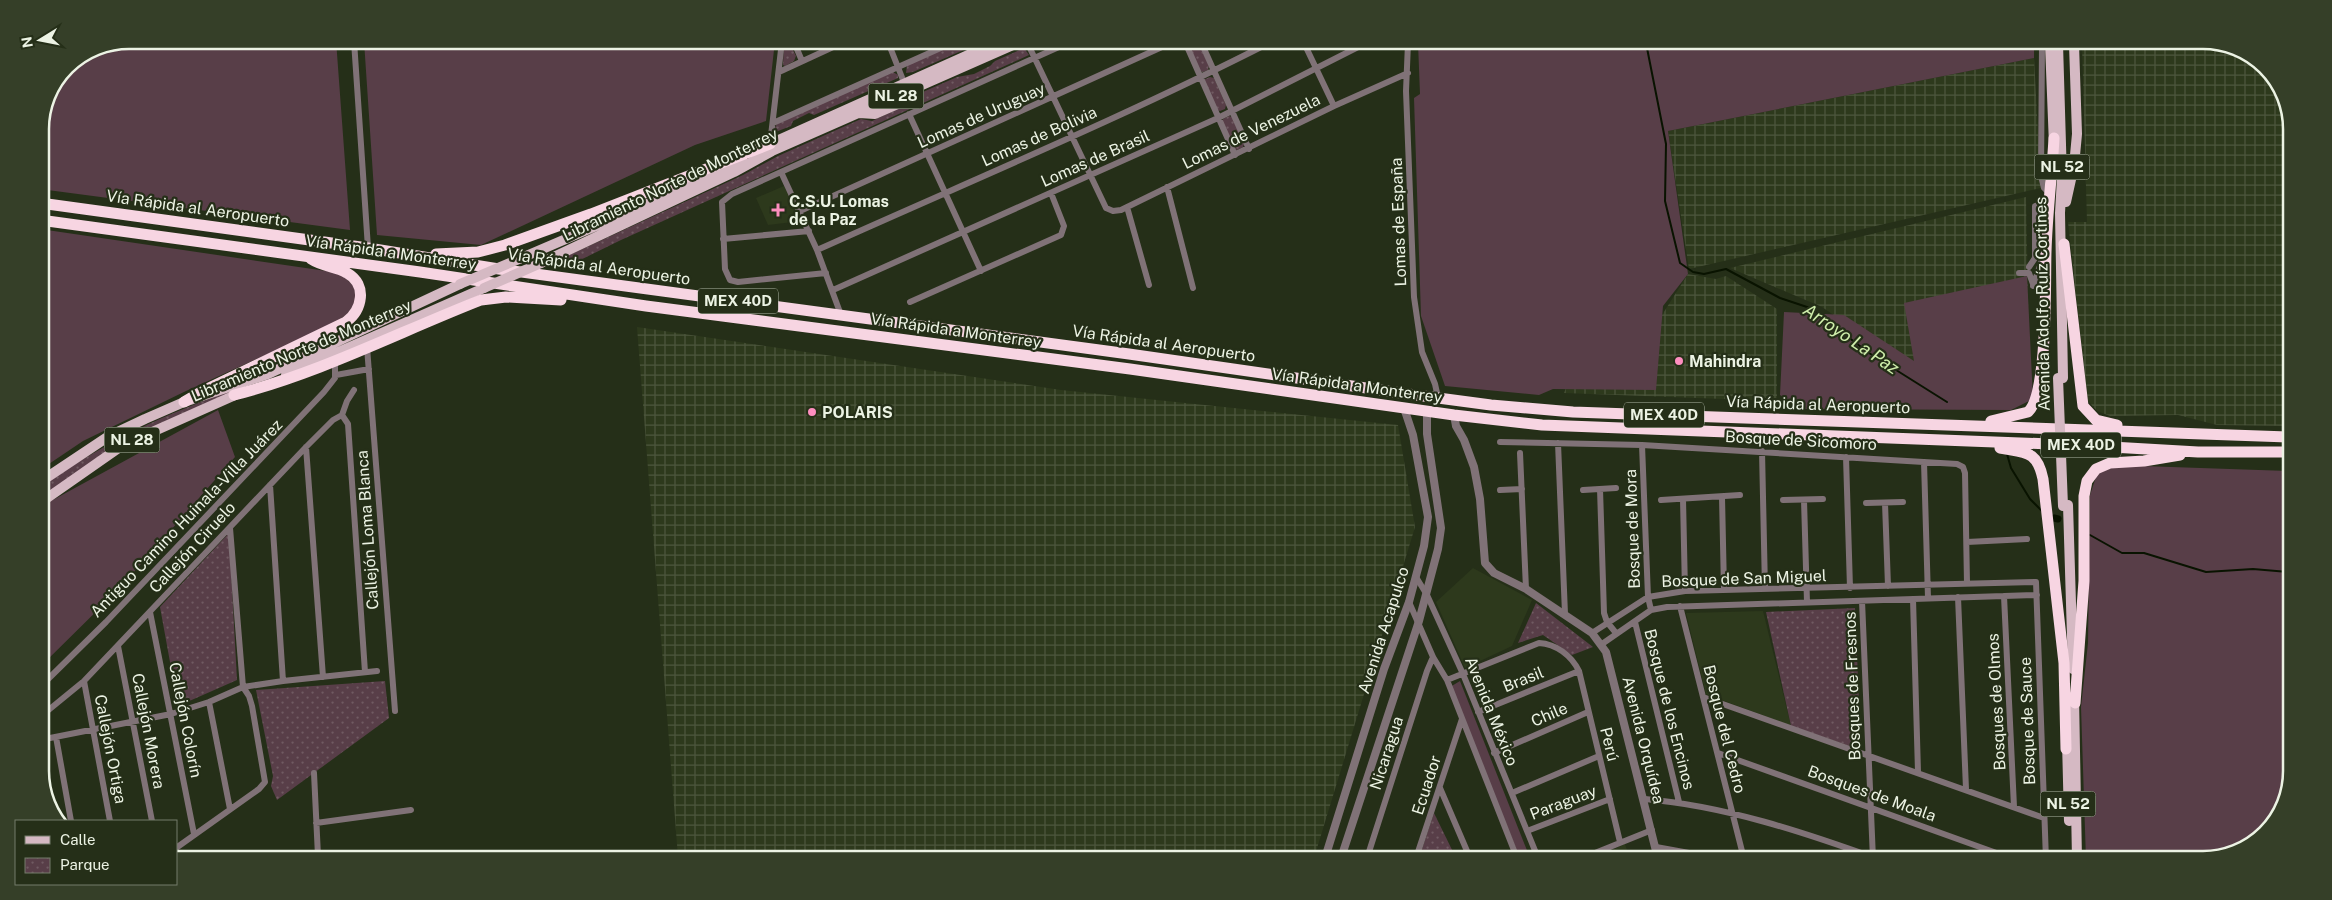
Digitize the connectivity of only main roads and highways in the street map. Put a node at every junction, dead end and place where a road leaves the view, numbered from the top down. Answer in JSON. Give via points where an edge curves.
{"nodes":[{"id":1,"x":982,"y":49,"type":"edge"},
{"id":2,"x":1002,"y":49,"type":"edge"},
{"id":3,"x":2050,"y":49,"type":"edge"},
{"id":4,"x":2058,"y":49,"type":"edge"},
{"id":5,"x":2074,"y":49,"type":"edge"},
{"id":6,"x":903,"y":87,"type":"junction"},
{"id":7,"x":2054,"y":138,"type":"junction"},
{"id":8,"x":771,"y":147,"type":"junction"},
{"id":9,"x":49,"y":204,"type":"edge"},
{"id":10,"x":49,"y":221,"type":"edge"},
{"id":11,"x":2064,"y":244,"type":"joint"},
{"id":12,"x":308,"y":256,"type":"junction"},
{"id":13,"x":418,"y":256,"type":"junction"},
{"id":14,"x":471,"y":279,"type":"junction"},
{"id":15,"x":646,"y":306,"type":"junction"},
{"id":16,"x":2060,"y":378,"type":"junction"},
{"id":17,"x":234,"y":395,"type":"junction"},
{"id":18,"x":184,"y":402,"type":"junction"},
{"id":19,"x":1962,"y":424,"type":"junction"},
{"id":20,"x":2130,"y":431,"type":"junction"},
{"id":21,"x":2283,"y":437,"type":"edge"},
{"id":22,"x":1964,"y":441,"type":"junction"},
{"id":23,"x":2198,"y":452,"type":"junction"},
{"id":24,"x":2283,"y":452,"type":"edge"},
{"id":25,"x":49,"y":476,"type":"edge"},
{"id":26,"x":49,"y":497,"type":"edge"},
{"id":27,"x":2065,"y":505,"type":"junction"},
{"id":28,"x":2075,"y":703,"type":"junction"},
{"id":29,"x":2066,"y":748,"type":"junction"},
{"id":30,"x":2070,"y":851,"type":"edge"},
{"id":31,"x":2077,"y":851,"type":"edge"}],
"edges":[{"from":1,"to":6,"type":"main road"},
{"from":2,"to":6,"type":"main road","name":"Libramiento Norte de Monterrey","number":"NL 28"},
{"from":3,"to":7,"type":"main road","name":"Avenida Adolfo Ruíz Cortines","number":"NL 52"},
{"from":4,"to":16,"type":"main road","name":"Avenida Adolfo Ruíz Cortines","number":"NL 52","via":[[2062,178]]},
{"from":5,"to":11,"type":"main road","via":[[2076,150],[2066,200]]},
{"from":6,"to":8,"type":"main road"},
{"from":6,"to":8,"type":"main road","name":"Libramiento Norte de Monterrey","number":"NL 28","via":[[858,113]]},
{"from":7,"to":16,"type":"main road","name":"Avenida Adolfo Ruíz Cortines","number":"NL 52"},
{"from":7,"to":19,"type":"highway","via":[[2042,366],[2034,405],[2018,416]]},
{"from":8,"to":13,"type":"highway","via":[[496,248]]},
{"from":8,"to":14,"type":"main road","name":"Libramiento Norte de Monterrey","bridge":true},
{"from":8,"to":17,"type":"main road","name":"Libramiento Norte de Monterrey","number":"NL 28","bridge":true,"via":[[726,176],[540,263],[280,378]]},
{"from":9,"to":13,"type":"highway","name":"Vía Rápida al Aeropuerto","number":"MEX 40D"},
{"from":10,"to":12,"type":"highway","name":"Vía Rápida a Monterrey","number":"MEX 40D"},
{"from":11,"to":20,"type":"highway","via":[[2083,406],[2096,420]]},
{"from":12,"to":14,"type":"highway","name":"Vía Rápida a Monterrey","number":"MEX 40D"},
{"from":12,"to":18,"type":"highway","via":[[353,278],[361,294],[355,314],[320,336]]},
{"from":13,"to":19,"type":"highway","name":"Vía Rápida al Aeropuerto","number":"MEX 40D","via":[[1491,405],[1573,412]]},
{"from":14,"to":15,"type":"highway","name":"Vía Rápida a Monterrey","number":"MEX 40D"},
{"from":14,"to":18,"type":"main road","name":"Libramiento Norte de Monterrey","number":"NL 28","bridge":true,"via":[[256,378]]},
{"from":15,"to":17,"type":"highway","via":[[525,297],[489,298],[282,382]]},
{"from":15,"to":22,"type":"highway","name":"Vía Rápida a Monterrey","number":"MEX 40D","via":[[1454,416],[1630,430]]},
{"from":16,"to":27,"type":"main road","name":"Avenida Adolfo Ruíz Cortines","number":"NL 52","bridge":true},
{"from":17,"to":26,"type":"main road","name":"Libramiento Norte de Monterrey","number":"NL 28","via":[[123,445]]},
{"from":18,"to":25,"type":"main road","name":"Libramiento Norte de Monterrey","number":"NL 28","via":[[109,436]]},
{"from":19,"to":20,"type":"highway","name":"Vía Rápida al Aeropuerto","number":"MEX 40D"},
{"from":20,"to":21,"type":"highway","name":"Vía Rápida al Aeropuerto","number":"MEX 40D"},
{"from":22,"to":23,"type":"highway","name":"Vía Rápida a Monterrey","number":"MEX 40D"},
{"from":22,"to":29,"type":"highway","via":[[2027,452],[2040,468],[2064,663]]},
{"from":23,"to":24,"type":"highway","name":"Vía Rápida a Monterrey","number":"MEX 40D"},
{"from":23,"to":28,"type":"highway","via":[[2110,463],[2096,469],[2087,481]]},
{"from":27,"to":28,"type":"main road"},
{"from":27,"to":29,"type":"main road","via":[[2069,659]]},
{"from":28,"to":31,"type":"main road"},
{"from":29,"to":30,"type":"main road","number":"NL 52"}]}
